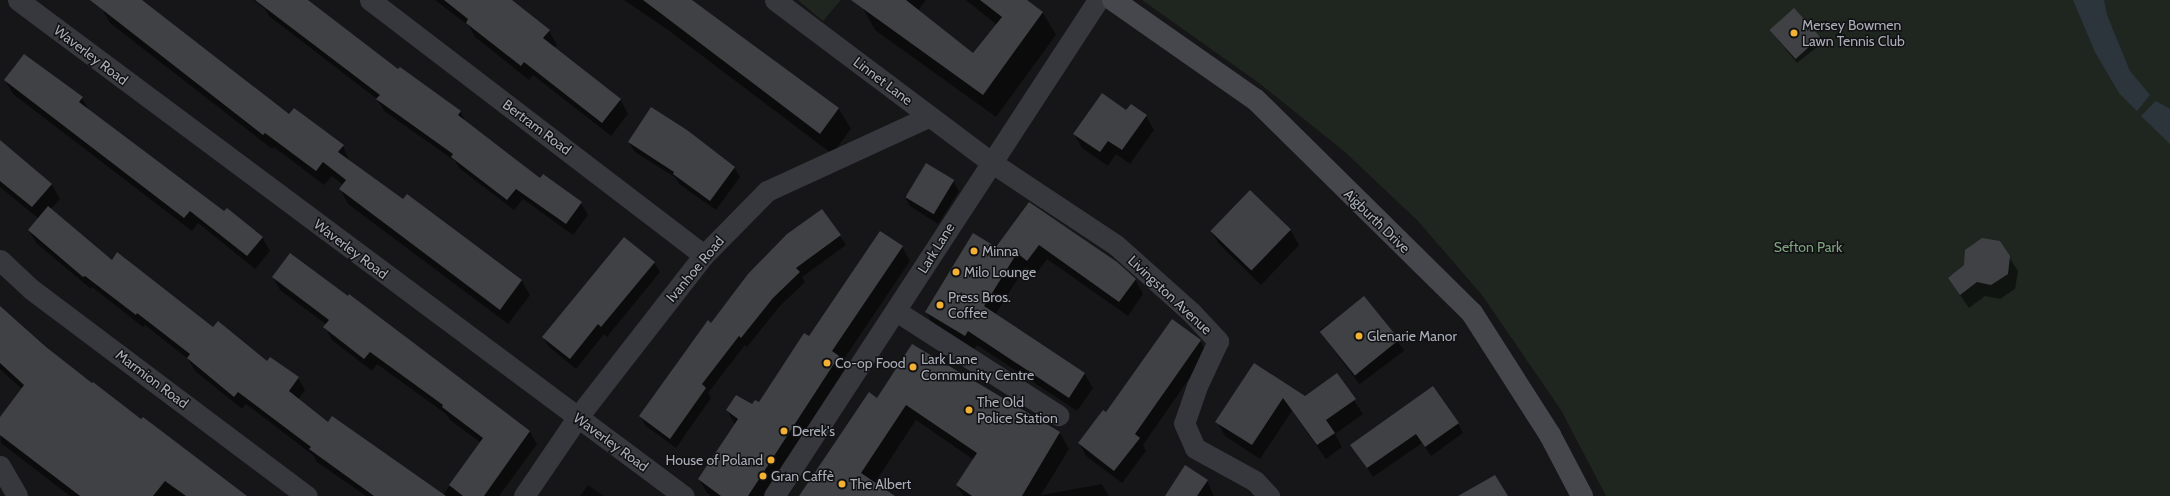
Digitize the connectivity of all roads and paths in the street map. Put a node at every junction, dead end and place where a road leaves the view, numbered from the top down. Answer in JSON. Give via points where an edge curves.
{"nodes":[{"id":1,"x":18,"y":0,"type":"edge"},
{"id":2,"x":370,"y":0,"type":"edge"},
{"id":3,"x":775,"y":0,"type":"edge"},
{"id":4,"x":1098,"y":0,"type":"edge"},
{"id":5,"x":1113,"y":0,"type":"edge"},
{"id":6,"x":930,"y":116,"type":"junction"},
{"id":7,"x":990,"y":162,"type":"junction"},
{"id":8,"x":704,"y":255,"type":"junction"},
{"id":9,"x":0,"y":260,"type":"edge"},
{"id":10,"x":896,"y":311,"type":"junction"},
{"id":11,"x":1058,"y":415,"type":"dead end"},
{"id":12,"x":577,"y":418,"type":"junction"},
{"id":13,"x":0,"y":466,"type":"edge"},
{"id":14,"x":17,"y":496,"type":"edge"},
{"id":15,"x":307,"y":496,"type":"edge"},
{"id":16,"x":524,"y":496,"type":"edge"},
{"id":17,"x":684,"y":496,"type":"edge"},
{"id":18,"x":774,"y":496,"type":"edge"},
{"id":19,"x":1269,"y":496,"type":"edge"},
{"id":20,"x":1582,"y":496,"type":"edge"}],
"edges":[{"from":1,"to":12,"type":"street","name":"Waverley Road"},
{"from":2,"to":8,"type":"street","name":"Bertram Road"},
{"from":3,"to":6,"type":"street","name":"Linnet Lane"},
{"from":4,"to":7,"type":"street","name":"Lark Lane"},
{"from":5,"to":20,"type":"street","name":"Aigburth Drive","via":[[1256,100],[1472,313],[1550,435]]},
{"from":6,"to":7,"type":"street","name":"Linnet Lane"},
{"from":6,"to":8,"type":"street","name":"Ivanhoe Road","via":[[767,191]]},
{"from":7,"to":10,"type":"street","name":"Lark Lane"},
{"from":7,"to":19,"type":"street","name":"Livingston Avenue","via":[[1116,245],[1191,312],[1218,341],[1197,386],[1184,423],[1195,448],[1255,481]]},
{"from":8,"to":12,"type":"street","name":"Ivanhoe Road"},
{"from":9,"to":15,"type":"street","name":"Marmion Road","via":[[31,289]]},
{"from":10,"to":11,"type":"street"},
{"from":10,"to":18,"type":"street","name":"Lark Lane"},
{"from":12,"to":16,"type":"street","name":"Ivanhoe Road"},
{"from":12,"to":17,"type":"street","name":"Waverley Road"},
{"from":13,"to":14,"type":"street"}]}
